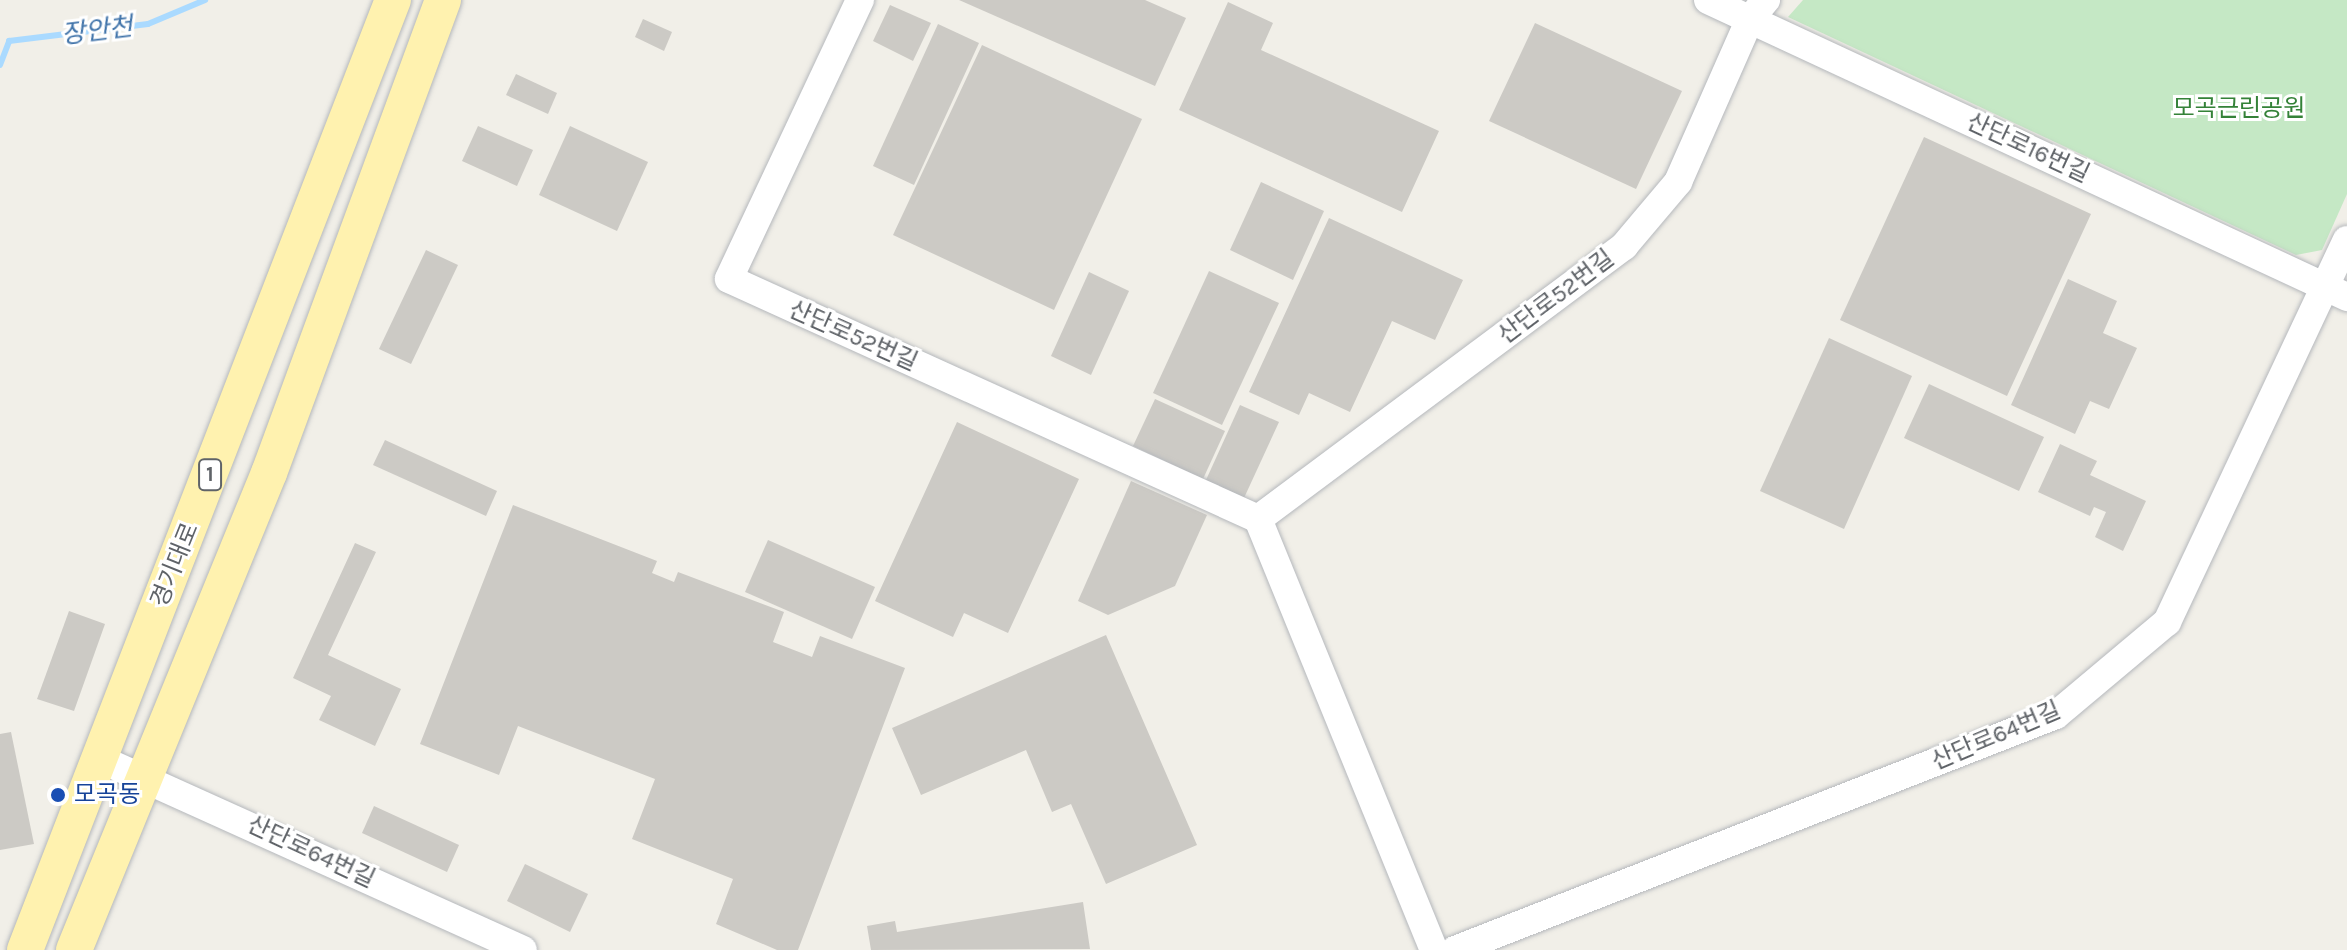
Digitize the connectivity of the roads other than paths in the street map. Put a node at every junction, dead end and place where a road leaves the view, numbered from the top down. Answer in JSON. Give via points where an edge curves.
{"nodes":[{"id":1,"x":393,"y":0,"type":"edge"},
{"id":2,"x":443,"y":0,"type":"edge"},
{"id":3,"x":860,"y":0,"type":"edge"},
{"id":4,"x":1708,"y":0,"type":"edge"},
{"id":5,"x":1758,"y":9,"type":"edge"},
{"id":6,"x":2347,"y":240,"type":"edge"},
{"id":7,"x":2336,"y":292,"type":"edge"},
{"id":8,"x":1258,"y":519,"type":"junction"},
{"id":9,"x":98,"y":758,"type":"junction"},
{"id":10,"x":143,"y":775,"type":"junction"},
{"id":11,"x":25,"y":950,"type":"edge"},
{"id":12,"x":74,"y":950,"type":"edge"},
{"id":13,"x":523,"y":950,"type":"edge"},
{"id":14,"x":1434,"y":950,"type":"edge"},
{"id":15,"x":1455,"y":950,"type":"edge"}],
"edges":[{"from":1,"to":9,"type":"main road","name":"경기대로","number":"1"},
{"from":2,"to":10,"type":"main road","number":"1","via":[[269,473]]},
{"from":3,"to":8,"type":"street","name":"산단로52번길","via":[[729,279]]},
{"from":4,"to":5,"type":"street","name":"산단로16번길"},
{"from":5,"to":7,"type":"street","name":"산단로16번길"},
{"from":5,"to":8,"type":"street","name":"산단로52번길","via":[[1678,182],[1624,246]]},
{"from":6,"to":7,"type":"street","name":"산단로64번길"},
{"from":7,"to":15,"type":"street","name":"산단로64번길","via":[[2167,622],[2056,715]]},
{"from":8,"to":14,"type":"street"},
{"from":9,"to":10,"type":"street","name":"산단로64번길"},
{"from":9,"to":11,"type":"main road","name":"경기대로","number":"1"},
{"from":10,"to":12,"type":"main road"},
{"from":10,"to":13,"type":"street","name":"산단로64번길"}]}
